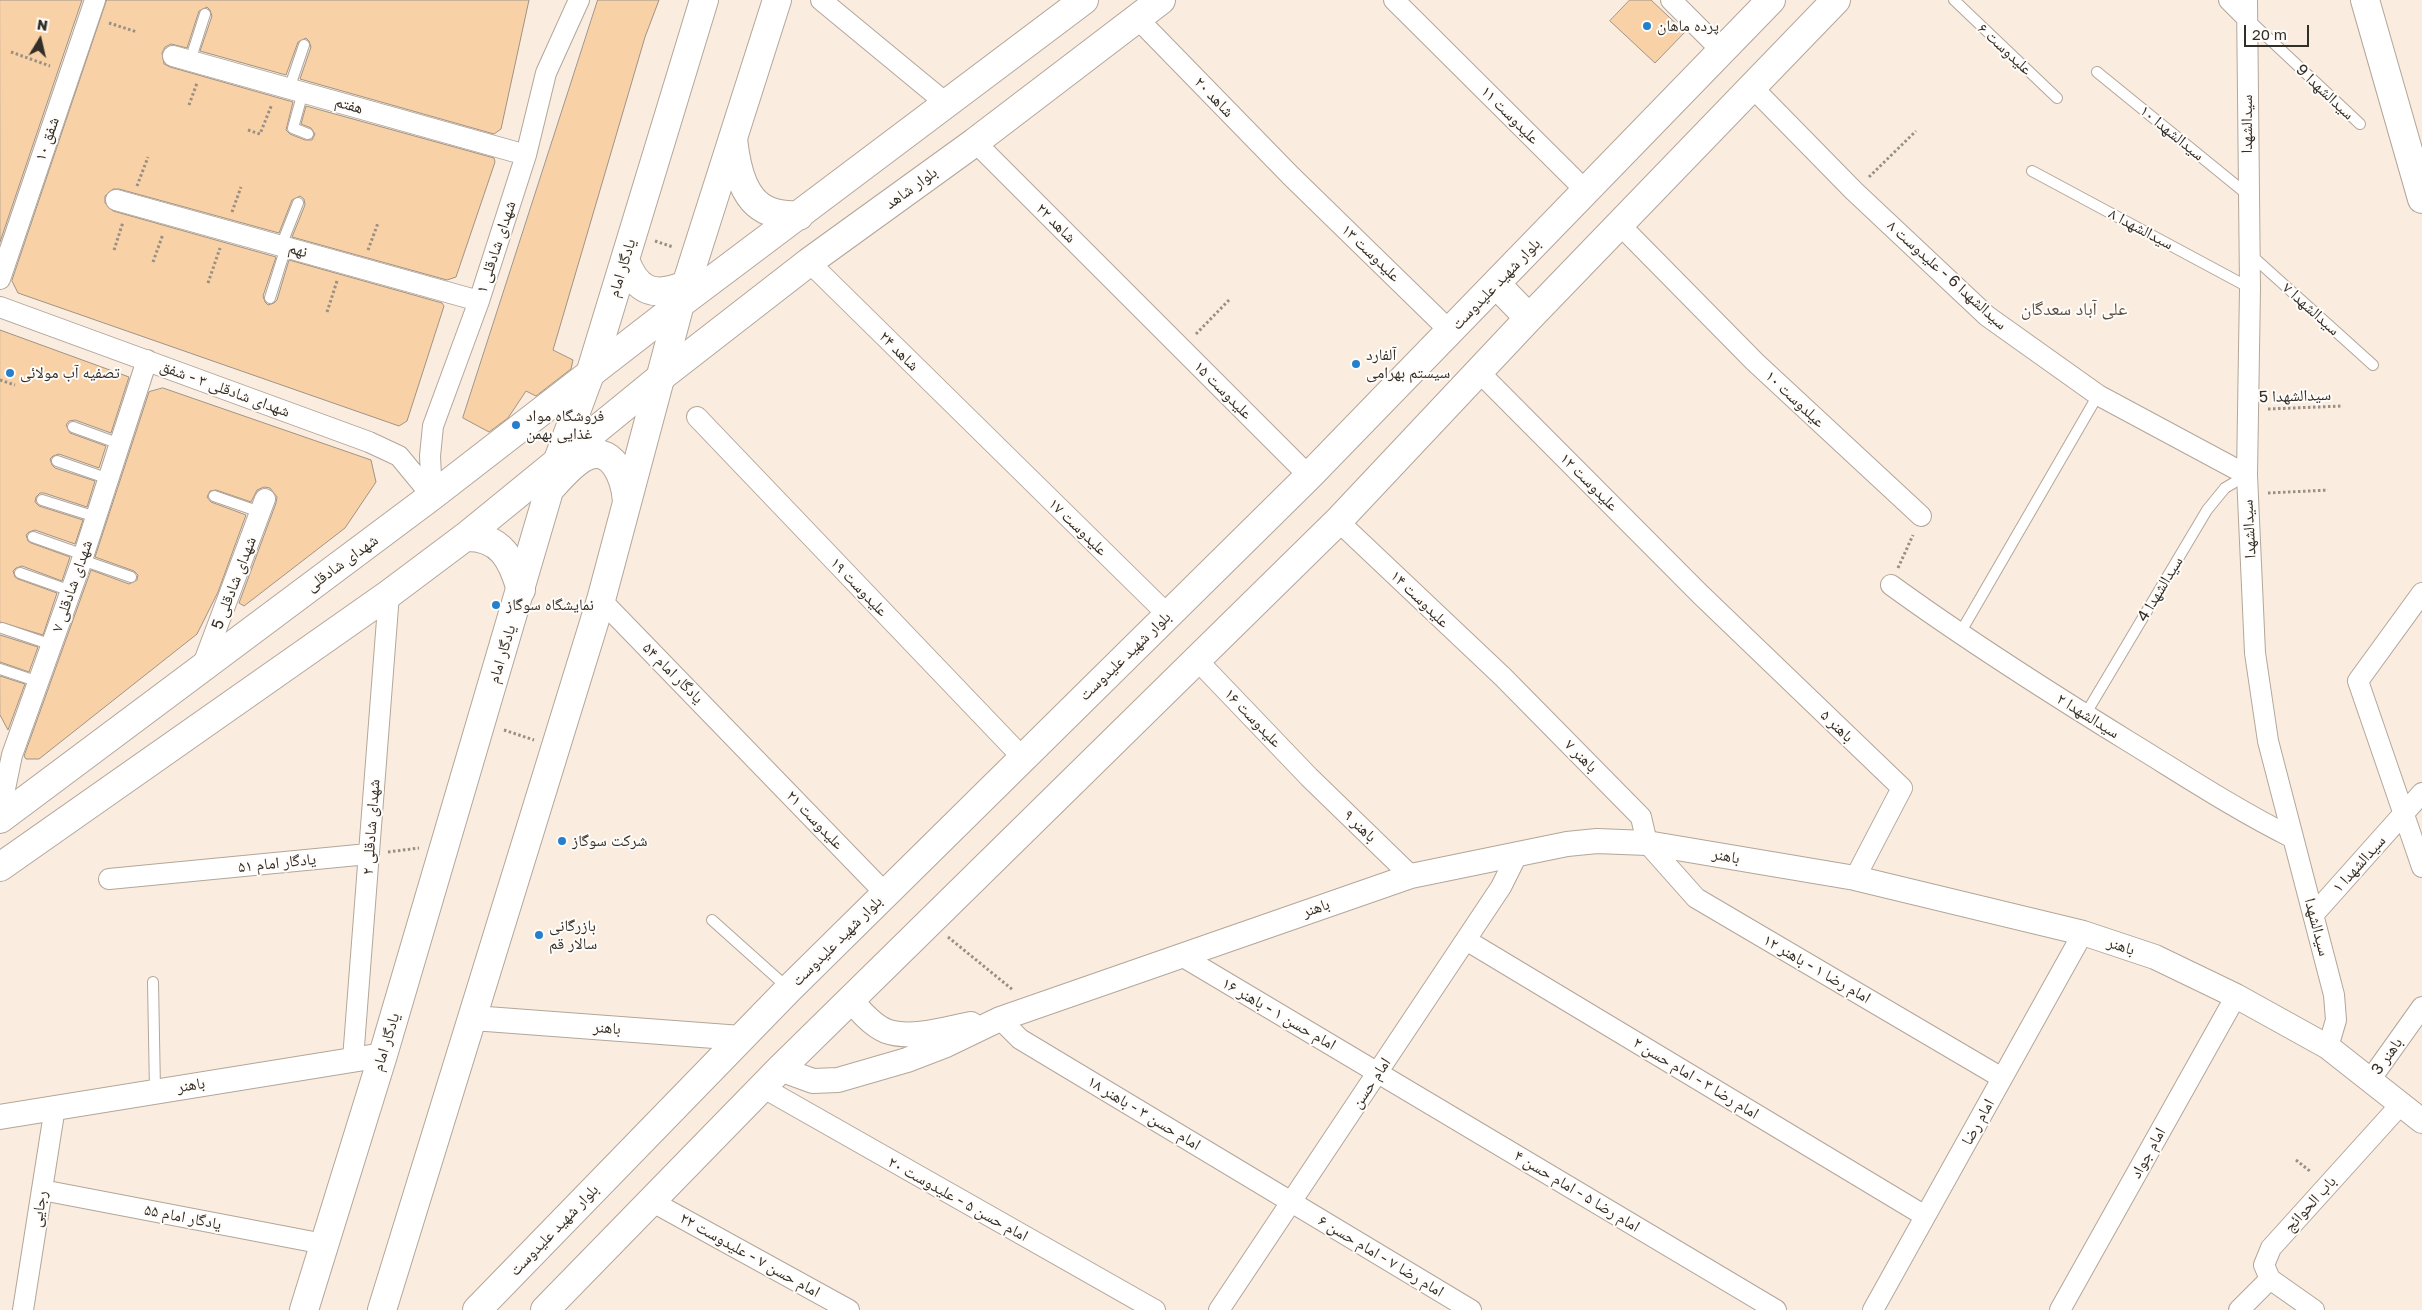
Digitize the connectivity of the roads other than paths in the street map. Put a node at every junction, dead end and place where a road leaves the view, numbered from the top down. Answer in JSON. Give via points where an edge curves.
{"nodes":[{"id":1,"x":704,"y":0,"type":"edge"},
{"id":2,"x":777,"y":0,"type":"edge"},
{"id":3,"x":821,"y":0,"type":"edge"},
{"id":4,"x":1084,"y":0,"type":"edge"},
{"id":5,"x":1161,"y":0,"type":"edge"},
{"id":6,"x":1394,"y":0,"type":"edge"},
{"id":7,"x":1671,"y":0,"type":"edge"},
{"id":8,"x":1772,"y":0,"type":"edge"},
{"id":9,"x":1836,"y":0,"type":"edge"},
{"id":10,"x":1954,"y":0,"type":"edge"},
{"id":11,"x":2229,"y":0,"type":"edge"},
{"id":12,"x":2366,"y":0,"type":"edge"},
{"id":13,"x":572,"y":2,"type":"edge"},
{"id":14,"x":92,"y":8,"type":"edge"},
{"id":15,"x":2247,"y":9,"type":"edge"},
{"id":16,"x":205,"y":14,"type":"dead end"},
{"id":17,"x":1137,"y":18,"type":"junction"},
{"id":18,"x":304,"y":45,"type":"dead end"},
{"id":19,"x":1722,"y":51,"type":"junction"},
{"id":20,"x":182,"y":58,"type":"joint"},
{"id":21,"x":2097,"y":72,"type":"dead end"},
{"id":22,"x":1752,"y":86,"type":"junction"},
{"id":23,"x":291,"y":89,"type":"junction"},
{"id":24,"x":2057,"y":98,"type":"dead end"},
{"id":25,"x":947,"y":104,"type":"junction"},
{"id":26,"x":2360,"y":124,"type":"dead end"},
{"id":27,"x":308,"y":134,"type":"dead end"},
{"id":28,"x":733,"y":138,"type":"junction"},
{"id":29,"x":975,"y":142,"type":"junction"},
{"id":30,"x":526,"y":155,"type":"junction"},
{"id":31,"x":2032,"y":171,"type":"dead end"},
{"id":32,"x":1291,"y":176,"type":"joint"},
{"id":33,"x":1586,"y":191,"type":"junction"},
{"id":34,"x":2248,"y":195,"type":"junction"},
{"id":35,"x":2422,"y":199,"type":"edge"},
{"id":36,"x":123,"y":202,"type":"road end"},
{"id":37,"x":298,"y":203,"type":"dead end"},
{"id":38,"x":799,"y":216,"type":"junction"},
{"id":39,"x":1619,"y":224,"type":"junction"},
{"id":40,"x":284,"y":246,"type":"junction"},
{"id":41,"x":2249,"y":253,"type":"junction"},
{"id":42,"x":625,"y":260,"type":"junction"},
{"id":43,"x":809,"y":262,"type":"junction"},
{"id":44,"x":0,"y":279,"type":"edge"},
{"id":45,"x":1496,"y":284,"type":"junction"},
{"id":46,"x":2250,"y":288,"type":"junction"},
{"id":47,"x":683,"y":295,"type":"junction"},
{"id":48,"x":270,"y":298,"type":"dead end"},
{"id":49,"x":479,"y":301,"type":"junction"},
{"id":50,"x":1137,"y":304,"type":"joint"},
{"id":51,"x":0,"y":307,"type":"edge"},
{"id":52,"x":1529,"y":318,"type":"junction"},
{"id":53,"x":1450,"y":331,"type":"junction"},
{"id":54,"x":147,"y":360,"type":"junction"},
{"id":55,"x":2373,"y":365,"type":"dead end"},
{"id":56,"x":1478,"y":371,"type":"junction"},
{"id":57,"x":590,"y":374,"type":"junction"},
{"id":58,"x":661,"y":377,"type":"junction"},
{"id":59,"x":2098,"y":395,"type":"junction"},
{"id":60,"x":697,"y":418,"type":"dead end"},
{"id":61,"x":73,"y":427,"type":"dead end"},
{"id":62,"x":988,"y":440,"type":"joint"},
{"id":63,"x":120,"y":444,"type":"junction"},
{"id":64,"x":558,"y":460,"type":"junction"},
{"id":65,"x":57,"y":461,"type":"dead end"},
{"id":66,"x":1309,"y":476,"type":"junction"},
{"id":67,"x":109,"y":479,"type":"junction"},
{"id":68,"x":2247,"y":485,"type":"junction"},
{"id":69,"x":550,"y":489,"type":"junction"},
{"id":70,"x":214,"y":496,"type":"dead end"},
{"id":71,"x":432,"y":496,"type":"junction"},
{"id":72,"x":42,"y":500,"type":"dead end"},
{"id":73,"x":627,"y":500,"type":"junction"},
{"id":74,"x":263,"y":506,"type":"joint"},
{"id":75,"x":1921,"y":516,"type":"road end"},
{"id":76,"x":96,"y":517,"type":"junction"},
{"id":77,"x":1338,"y":521,"type":"junction"},
{"id":78,"x":33,"y":537,"type":"dead end"},
{"id":79,"x":465,"y":537,"type":"junction"},
{"id":80,"x":83,"y":558,"type":"junction"},
{"id":81,"x":20,"y":573,"type":"dead end"},
{"id":82,"x":131,"y":577,"type":"dead end"},
{"id":83,"x":1891,"y":585,"type":"road end"},
{"id":84,"x":521,"y":590,"type":"junction"},
{"id":85,"x":71,"y":591,"type":"junction"},
{"id":86,"x":2422,"y":593,"type":"edge"},
{"id":87,"x":389,"y":594,"type":"junction"},
{"id":88,"x":1700,"y":594,"type":"joint"},
{"id":89,"x":601,"y":600,"type":"junction"},
{"id":90,"x":1168,"y":614,"type":"junction"},
{"id":91,"x":2,"y":628,"type":"dead end"},
{"id":92,"x":1959,"y":635,"type":"junction"},
{"id":93,"x":52,"y":645,"type":"junction"},
{"id":94,"x":1197,"y":660,"type":"junction"},
{"id":95,"x":202,"y":667,"type":"junction"},
{"id":96,"x":0,"y":669,"type":"edge"},
{"id":97,"x":1503,"y":677,"type":"joint"},
{"id":98,"x":39,"y":682,"type":"junction"},
{"id":99,"x":2085,"y":715,"type":"junction"},
{"id":100,"x":745,"y":746,"type":"joint"},
{"id":101,"x":1022,"y":757,"type":"junction"},
{"id":102,"x":1309,"y":777,"type":"joint"},
{"id":103,"x":2422,"y":793,"type":"edge"},
{"id":104,"x":0,"y":813,"type":"edge"},
{"id":105,"x":2405,"y":813,"type":"junction"},
{"id":106,"x":0,"y":819,"type":"edge"},
{"id":107,"x":2292,"y":837,"type":"junction"},
{"id":108,"x":1647,"y":843,"type":"junction"},
{"id":109,"x":1518,"y":853,"type":"junction"},
{"id":110,"x":368,"y":854,"type":"junction"},
{"id":111,"x":2422,"y":866,"type":"edge"},
{"id":112,"x":0,"y":867,"type":"edge"},
{"id":113,"x":1410,"y":876,"type":"junction"},
{"id":114,"x":1855,"y":878,"type":"junction"},
{"id":115,"x":109,"y":879,"type":"dead end"},
{"id":116,"x":885,"y":893,"type":"junction"},
{"id":117,"x":2314,"y":914,"type":"junction"},
{"id":118,"x":712,"y":920,"type":"dead end"},
{"id":119,"x":2083,"y":933,"type":"junction"},
{"id":120,"x":1466,"y":940,"type":"junction"},
{"id":121,"x":1180,"y":955,"type":"junction"},
{"id":122,"x":153,"y":982,"type":"dead end"},
{"id":123,"x":789,"y":989,"type":"junction"},
{"id":124,"x":2236,"y":996,"type":"junction"},
{"id":125,"x":851,"y":1000,"type":"junction"},
{"id":126,"x":2422,"y":1007,"type":"edge"},
{"id":127,"x":473,"y":1018,"type":"junction"},
{"id":128,"x":1000,"y":1019,"type":"junction"},
{"id":129,"x":741,"y":1038,"type":"junction"},
{"id":130,"x":2328,"y":1047,"type":"junction"},
{"id":131,"x":382,"y":1054,"type":"junction"},
{"id":132,"x":353,"y":1060,"type":"junction"},
{"id":133,"x":1378,"y":1072,"type":"junction"},
{"id":134,"x":771,"y":1078,"type":"junction"},
{"id":135,"x":2002,"y":1078,"type":"junction"},
{"id":136,"x":2370,"y":1080,"type":"junction"},
{"id":137,"x":155,"y":1091,"type":"junction"},
{"id":138,"x":2402,"y":1103,"type":"junction"},
{"id":139,"x":55,"y":1107,"type":"junction"},
{"id":140,"x":0,"y":1117,"type":"edge"},
{"id":141,"x":2422,"y":1120,"type":"edge"},
{"id":142,"x":42,"y":1190,"type":"junction"},
{"id":143,"x":651,"y":1201,"type":"junction"},
{"id":144,"x":1291,"y":1202,"type":"junction"},
{"id":145,"x":1925,"y":1216,"type":"junction"},
{"id":146,"x":324,"y":1244,"type":"junction"},
{"id":147,"x":2270,"y":1279,"type":"junction"},
{"id":148,"x":553,"y":1308,"type":"edge"},
{"id":149,"x":383,"y":1309,"type":"edge"},
{"id":150,"x":23,"y":1310,"type":"edge"},
{"id":151,"x":304,"y":1310,"type":"edge"},
{"id":152,"x":477,"y":1310,"type":"edge"},
{"id":153,"x":848,"y":1310,"type":"edge"},
{"id":154,"x":1156,"y":1310,"type":"edge"},
{"id":155,"x":1219,"y":1310,"type":"edge"},
{"id":156,"x":1471,"y":1310,"type":"edge"},
{"id":157,"x":1776,"y":1310,"type":"edge"},
{"id":158,"x":1874,"y":1310,"type":"edge"},
{"id":159,"x":2060,"y":1310,"type":"edge"},
{"id":160,"x":2239,"y":1310,"type":"edge"},
{"id":161,"x":2314,"y":1310,"type":"edge"}],
"edges":[{"from":1,"to":42,"type":"main road","name":"یادگار امام"},
{"from":2,"to":28,"type":"main road"},
{"from":3,"to":25,"type":"street"},
{"from":4,"to":25,"type":"main road"},
{"from":5,"to":17,"type":"main road","name":"بلوار شاهد"},
{"from":6,"to":33,"type":"street","name":"علیدوست ۱۱"},
{"from":7,"to":19,"type":"street"},
{"from":8,"to":19,"type":"main road","name":"بلوار شهید علیدوست"},
{"from":9,"to":22,"type":"main road"},
{"from":10,"to":24,"type":"lane","name":"علیدوست ۶"},
{"from":11,"to":15,"type":"street"},
{"from":12,"to":35,"type":"main road"},
{"from":13,"to":30,"type":"street","name":"شهدای شادقلی ۱","via":[[546,73]]},
{"from":14,"to":44,"type":"street","name":"شفق ۱۰"},
{"from":15,"to":26,"type":"lane","name":"سیدالشهدا 9"},
{"from":15,"to":34,"type":"street","name":"سیدالشهدا"},
{"from":16,"to":20,"type":"lane"},
{"from":17,"to":29,"type":"main road","name":"بلوار شاهد"},
{"from":17,"to":32,"type":"street","name":"شاهد ۲۰"},
{"from":18,"to":23,"type":"lane"},
{"from":19,"to":33,"type":"main road","name":"بلوار شهید علیدوست"},
{"from":20,"to":23,"type":"street","name":"هفتم"},
{"from":21,"to":34,"type":"lane","name":"سیدالشهدا ۱۰"},
{"from":22,"to":39,"type":"main road"},
{"from":22,"to":59,"type":"street","name":"سیدالشهدا 6 - علیدوست ۸","via":[[1854,191],[1987,316]]},
{"from":23,"to":27,"type":"lane","via":[[292,128]]},
{"from":23,"to":30,"type":"street","name":"هفتم"},
{"from":25,"to":38,"type":"main road"},
{"from":28,"to":38,"type":"main road","via":[[742,181],[756,203],[774,213]]},
{"from":28,"to":47,"type":"main road"},
{"from":29,"to":43,"type":"main road","name":"بلوار شاهد"},
{"from":29,"to":50,"type":"street","name":"شاهد ۲۲"},
{"from":30,"to":49,"type":"street","name":"شهدای شادقلی ۱"},
{"from":31,"to":46,"type":"lane","name":"سیدالشهدا ۸"},
{"from":32,"to":53,"type":"street","name":"علیدوست ۱۳"},
{"from":33,"to":45,"type":"main road","name":"بلوار شهید علیدوست"},
{"from":34,"to":41,"type":"street","name":"سیدالشهدا"},
{"from":36,"to":40,"type":"street","name":"نهم"},
{"from":37,"to":40,"type":"lane"},
{"from":38,"to":47,"type":"main road"},
{"from":39,"to":52,"type":"main road"},
{"from":39,"to":75,"type":"street","name":"عیلدوست ۱۰","via":[[1755,362]]},
{"from":40,"to":48,"type":"lane"},
{"from":40,"to":49,"type":"street","name":"نهم"},
{"from":41,"to":46,"type":"street","name":"سیدالشهدا"},
{"from":41,"to":55,"type":"lane","name":"سیدالشهدا ۷"},
{"from":42,"to":47,"type":"main road","via":[[634,281],[646,289]]},
{"from":42,"to":57,"type":"main road","name":"یادگار امام"},
{"from":43,"to":58,"type":"main road","name":"بلوار شاهد"},
{"from":43,"to":62,"type":"street","name":"شاهد ۲۴"},
{"from":45,"to":52,"type":"main road"},
{"from":45,"to":53,"type":"main road","name":"بلوار شهید علیدوست"},
{"from":46,"to":68,"type":"street","name":"سیدالشهدا"},
{"from":47,"to":57,"type":"main road","name":"شهدای شادقلی"},
{"from":47,"to":58,"type":"main road"},
{"from":49,"to":71,"type":"street","name":"شهدای شادقلی ۱","via":[[433,426],[430,456]]},
{"from":50,"to":66,"type":"street","name":"علیدوست ۱۵"},
{"from":51,"to":54,"type":"street","name":"شهدای شادقلی ۳ - شفق"},
{"from":52,"to":56,"type":"main road"},
{"from":53,"to":66,"type":"main road","name":"بلوار شهید علیدوست"},
{"from":54,"to":63,"type":"street","name":"شهدای شادقلی ۷"},
{"from":54,"to":71,"type":"street","name":"شهدای شادقلی ۳ - شفق","via":[[399,456]]},
{"from":56,"to":77,"type":"main road"},
{"from":56,"to":88,"type":"street","name":"علیدوست ۱۲"},
{"from":57,"to":64,"type":"main road","name":"یادگار امام"},
{"from":57,"to":71,"type":"main road","name":"شهدای شادقلی"},
{"from":58,"to":64,"type":"main road"},
{"from":58,"to":73,"type":"main road"},
{"from":59,"to":68,"type":"street","name":"سیدالشهدا 6 - علیدوست ۸"},
{"from":59,"to":92,"type":"lane"},
{"from":60,"to":101,"type":"street","name":"علیدوست ۱۹"},
{"from":61,"to":63,"type":"lane"},
{"from":62,"to":90,"type":"street","name":"علیدوست ۱۷"},
{"from":63,"to":67,"type":"street","name":"شهدای شادقلی ۷"},
{"from":64,"to":69,"type":"main road","name":"یادگار امام"},
{"from":64,"to":79,"type":"main road"},
{"from":65,"to":67,"type":"lane"},
{"from":66,"to":90,"type":"main road","name":"بلوار شهید علیدوست"},
{"from":67,"to":76,"type":"street","name":"شهدای شادقلی ۷"},
{"from":68,"to":99,"type":"lane","name":"سیدالشهدا 4","via":[[2225,488],[2206,510]]},
{"from":68,"to":107,"type":"street","name":"سیدالشهدا","via":[[2255,653],[2268,741]]},
{"from":69,"to":73,"type":"main road","via":[[584,458],[598,455],[618,466],[625,482]]},
{"from":69,"to":84,"type":"main road","name":"یادگار امام"},
{"from":70,"to":74,"type":"lane"},
{"from":71,"to":95,"type":"main road","name":"شهدای شادقلی"},
{"from":72,"to":76,"type":"lane"},
{"from":73,"to":89,"type":"main road"},
{"from":74,"to":95,"type":"street","name":"شهدای شادقلی 5"},
{"from":76,"to":80,"type":"street","name":"شهدای شادقلی ۷"},
{"from":77,"to":94,"type":"main road"},
{"from":77,"to":97,"type":"street","name":"علیدوست ۱۴"},
{"from":78,"to":80,"type":"lane"},
{"from":79,"to":84,"type":"main road","via":[[480,537],[495,544],[508,556]]},
{"from":79,"to":87,"type":"main road"},
{"from":80,"to":82,"type":"lane"},
{"from":80,"to":85,"type":"street","name":"شهدای شادقلی ۷"},
{"from":81,"to":85,"type":"lane"},
{"from":83,"to":92,"type":"street","name":"سیدالشهدا ۲"},
{"from":84,"to":131,"type":"main road","name":"یادگار امام"},
{"from":85,"to":93,"type":"street","name":"شهدای شادقلی ۷"},
{"from":86,"to":105,"type":"street","via":[[2358,681]]},
{"from":87,"to":110,"type":"street","name":"شهدای شادقلی ۲"},
{"from":87,"to":112,"type":"main road"},
{"from":88,"to":114,"type":"street","name":"باهنر ۵","via":[[1902,788]]},
{"from":89,"to":100,"type":"street","name":"یادگار امام ۵۴"},
{"from":89,"to":127,"type":"main road"},
{"from":90,"to":101,"type":"main road","name":"بلوار شهید علیدوست"},
{"from":91,"to":93,"type":"lane"},
{"from":92,"to":99,"type":"street","name":"سیدالشهدا ۲"},
{"from":93,"to":98,"type":"street","name":"شهدای شادقلی ۷"},
{"from":94,"to":102,"type":"street","name":"علیدوست ۱۶"},
{"from":94,"to":125,"type":"main road"},
{"from":95,"to":106,"type":"main road","name":"شهدای شادقلی"},
{"from":96,"to":98,"type":"lane"},
{"from":97,"to":108,"type":"street","name":"باهنر ۷","via":[[1642,817]]},
{"from":98,"to":104,"type":"street","name":"شهدای شادقلی ۷","via":[[12,755]]},
{"from":99,"to":107,"type":"street","name":"سیدالشهدا ۲","via":[[2248,815]]},
{"from":100,"to":116,"type":"street","name":"علیدوست ۲۱"},
{"from":101,"to":116,"type":"main road","name":"بلوار شهید علیدوست"},
{"from":102,"to":113,"type":"street","name":"باهنر ۹"},
{"from":103,"to":105,"type":"street","name":"سیدالشهدا ۱"},
{"from":105,"to":111,"type":"street"},
{"from":105,"to":117,"type":"street","name":"سیدالشهدا ۱"},
{"from":107,"to":117,"type":"street","name":"سیدالشهدا"},
{"from":108,"to":109,"type":"street","name":"باهنر","via":[[1597,841]]},
{"from":108,"to":114,"type":"street","name":"باهنر"},
{"from":108,"to":135,"type":"street","name":"امام رضا ۱ - باهنر ۱۲","via":[[1696,898]]},
{"from":109,"to":113,"type":"street","name":"باهنر"},
{"from":109,"to":120,"type":"street","name":"امام حسن","via":[[1502,887]]},
{"from":110,"to":115,"type":"street","name":"یادگار امام ۵۱"},
{"from":110,"to":132,"type":"street","name":"شهدای شادقلی ۲"},
{"from":113,"to":121,"type":"street","name":"باهنر"},
{"from":114,"to":119,"type":"street","name":"باهنر"},
{"from":116,"to":123,"type":"main road","name":"بلوار شهید علیدوست"},
{"from":117,"to":130,"type":"street","name":"سیدالشهدا","via":[[2334,995],[2336,1020]]},
{"from":118,"to":123,"type":"lane"},
{"from":119,"to":124,"type":"street","name":"باهنر","via":[[2155,957]]},
{"from":119,"to":135,"type":"street","name":"امام رضا"},
{"from":120,"to":133,"type":"street","name":"امام حسن"},
{"from":120,"to":145,"type":"street","name":"امام رضا ۳ - امام حسن ۲"},
{"from":121,"to":128,"type":"street","name":"باهنر"},
{"from":121,"to":133,"type":"street","name":"امام حسن ۱ - باهنر ۱۶"},
{"from":122,"to":137,"type":"lane"},
{"from":123,"to":129,"type":"main road","name":"بلوار شهید علیدوست"},
{"from":124,"to":130,"type":"street","name":"باهنر"},
{"from":124,"to":159,"type":"street","name":"امام جواد"},
{"from":125,"to":128,"type":"street","name":"باهنر","via":[[886,1030],[904,1033],[930,1032]]},
{"from":125,"to":134,"type":"main road"},
{"from":126,"to":136,"type":"street","name":"باهنر 3"},
{"from":127,"to":129,"type":"street","name":"باهنر"},
{"from":127,"to":149,"type":"main road"},
{"from":128,"to":134,"type":"street","name":"باهنر","via":[[907,1060],[838,1080]]},
{"from":128,"to":144,"type":"street","name":"امام حسن ۳ - باهنر ۱۸","via":[[1020,1039]]},
{"from":129,"to":152,"type":"main road","name":"بلوار شهید علیدوست"},
{"from":130,"to":136,"type":"street","name":"باهنر"},
{"from":131,"to":132,"type":"street","name":"باهنر"},
{"from":131,"to":146,"type":"main road","name":"یادگار امام"},
{"from":132,"to":137,"type":"street","name":"باهنر"},
{"from":133,"to":144,"type":"street","name":"امام حسن"},
{"from":133,"to":157,"type":"street","name":"امام رضا ۵ - امام حسن ۴"},
{"from":134,"to":143,"type":"main road"},
{"from":134,"to":154,"type":"street","name":"امام حسن ۵ - علیدوست ۲۰"},
{"from":135,"to":145,"type":"street","name":"امام رضا"},
{"from":136,"to":138,"type":"street","name":"باهنر"},
{"from":137,"to":139,"type":"street","name":"باهنر"},
{"from":138,"to":141,"type":"street","name":"باهنر"},
{"from":138,"to":147,"type":"street","name":"باب الحوائج","via":[[2271,1248],[2264,1265]]},
{"from":139,"to":140,"type":"street","name":"باهنر"},
{"from":139,"to":142,"type":"street","name":"رجایی"},
{"from":142,"to":146,"type":"street","name":"یادگار امام ۵۵"},
{"from":142,"to":150,"type":"street","name":"رجایی"},
{"from":143,"to":148,"type":"main road"},
{"from":143,"to":153,"type":"street","name":"امام حسن ۷ - علیدوست ۲۲"},
{"from":144,"to":155,"type":"street","name":"امام حسن"},
{"from":144,"to":156,"type":"street","name":"امام رضا ۷ - امام حسن ۶"},
{"from":145,"to":158,"type":"street","name":"امام رضا"},
{"from":146,"to":151,"type":"main road","name":"یادگار امام"},
{"from":147,"to":160,"type":"street"},
{"from":147,"to":161,"type":"street"}]}
